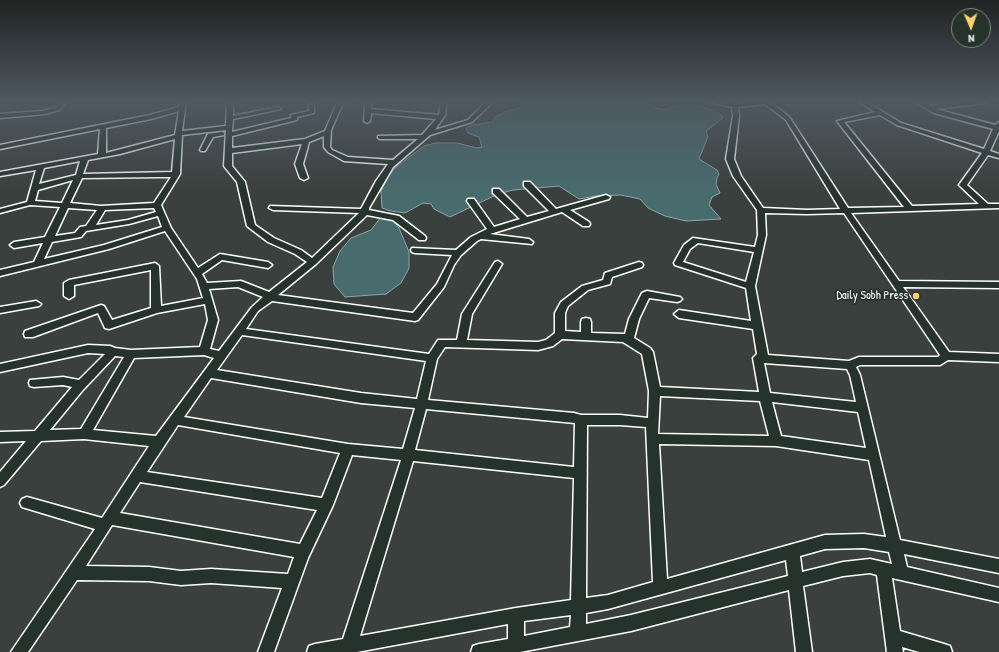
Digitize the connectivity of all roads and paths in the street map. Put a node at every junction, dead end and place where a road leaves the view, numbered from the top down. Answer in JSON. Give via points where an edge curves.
{"nodes":[{"id":1,"x":79,"y":131,"type":"edge"},
{"id":2,"x":102,"y":131,"type":"edge"},
{"id":3,"x":178,"y":131,"type":"edge"},
{"id":4,"x":430,"y":131,"type":"edge"},
{"id":5,"x":440,"y":131,"type":"edge"},
{"id":6,"x":734,"y":131,"type":"edge"},
{"id":7,"x":796,"y":131,"type":"edge"},
{"id":8,"x":848,"y":131,"type":"edge"},
{"id":9,"x":922,"y":131,"type":"edge"},
{"id":10,"x":995,"y":131,"type":"edge"},
{"id":11,"x":230,"y":132,"type":"junction"},
{"id":12,"x":328,"y":132,"type":"joint"},
{"id":13,"x":178,"y":135,"type":"junction"},
{"id":14,"x":426,"y":136,"type":"junction"},
{"id":15,"x":380,"y":137,"type":"dead end"},
{"id":16,"x":306,"y":141,"type":"junction"},
{"id":17,"x":0,"y":147,"type":"edge"},
{"id":18,"x":203,"y":150,"type":"dead end"},
{"id":19,"x":229,"y":151,"type":"junction"},
{"id":20,"x":986,"y":152,"type":"junction"},
{"id":21,"x":102,"y":154,"type":"junction"},
{"id":22,"x":999,"y":156,"type":"edge"},
{"id":23,"x":84,"y":158,"type":"junction"},
{"id":24,"x":393,"y":162,"type":"junction"},
{"id":25,"x":41,"y":166,"type":"junction"},
{"id":26,"x":0,"y":174,"type":"edge"},
{"id":27,"x":176,"y":174,"type":"junction"},
{"id":28,"x":80,"y":176,"type":"junction"},
{"id":29,"x":304,"y":178,"type":"dead end"},
{"id":30,"x":527,"y":184,"type":"dead end"},
{"id":31,"x":35,"y":188,"type":"junction"},
{"id":32,"x":496,"y":191,"type":"dead end"},
{"id":33,"x":606,"y":197,"type":"dead end"},
{"id":34,"x":471,"y":202,"type":"dead end"},
{"id":35,"x":30,"y":204,"type":"junction"},
{"id":36,"x":64,"y":206,"type":"junction"},
{"id":37,"x":986,"y":206,"type":"junction"},
{"id":38,"x":999,"y":206,"type":"edge"},
{"id":39,"x":103,"y":208,"type":"junction"},
{"id":40,"x":273,"y":208,"type":"dead end"},
{"id":41,"x":909,"y":208,"type":"junction"},
{"id":42,"x":159,"y":209,"type":"junction"},
{"id":43,"x":760,"y":210,"type":"junction"},
{"id":44,"x":0,"y":211,"type":"edge"},
{"id":45,"x":559,"y":211,"type":"junction"},
{"id":46,"x":846,"y":211,"type":"junction"},
{"id":47,"x":365,"y":212,"type":"junction"},
{"id":48,"x":525,"y":220,"type":"junction"},
{"id":49,"x":586,"y":224,"type":"dead end"},
{"id":50,"x":89,"y":228,"type":"junction"},
{"id":51,"x":167,"y":228,"type":"junction"},
{"id":52,"x":492,"y":230,"type":"junction"},
{"id":53,"x":480,"y":236,"type":"junction"},
{"id":54,"x":422,"y":238,"type":"dead end"},
{"id":55,"x":47,"y":240,"type":"junction"},
{"id":56,"x":529,"y":242,"type":"dead end"},
{"id":57,"x":14,"y":245,"type":"dead end"},
{"id":58,"x":415,"y":250,"type":"dead end"},
{"id":59,"x":758,"y":250,"type":"junction"},
{"id":60,"x":458,"y":253,"type":"junction"},
{"id":61,"x":313,"y":262,"type":"junction"},
{"id":62,"x":36,"y":264,"type":"junction"},
{"id":63,"x":498,"y":264,"type":"dead end"},
{"id":64,"x":268,"y":265,"type":"dead end"},
{"id":65,"x":639,"y":266,"type":"dead end"},
{"id":66,"x":0,"y":273,"type":"edge"},
{"id":67,"x":197,"y":273,"type":"junction"},
{"id":68,"x":896,"y":284,"type":"junction"},
{"id":69,"x":999,"y":285,"type":"edge"},
{"id":70,"x":204,"y":286,"type":"junction"},
{"id":71,"x":750,"y":286,"type":"junction"},
{"id":72,"x":69,"y":296,"type":"dead end"},
{"id":73,"x":270,"y":296,"type":"junction"},
{"id":74,"x":676,"y":299,"type":"dead end"},
{"id":75,"x":208,"y":300,"type":"junction"},
{"id":76,"x":36,"y":304,"type":"dead end"},
{"id":77,"x":0,"y":310,"type":"edge"},
{"id":78,"x":156,"y":310,"type":"junction"},
{"id":79,"x":679,"y":314,"type":"dead end"},
{"id":80,"x":586,"y":322,"type":"dead end"},
{"id":81,"x":757,"y":326,"type":"junction"},
{"id":82,"x":238,"y":331,"type":"junction"},
{"id":83,"x":30,"y":334,"type":"dead end"},
{"id":84,"x":560,"y":335,"type":"junction"},
{"id":85,"x":586,"y":336,"type":"junction"},
{"id":86,"x":628,"y":340,"type":"junction"},
{"id":87,"x":461,"y":344,"type":"junction"},
{"id":88,"x":204,"y":351,"type":"junction"},
{"id":89,"x":113,"y":352,"type":"junction"},
{"id":90,"x":131,"y":354,"type":"junction"},
{"id":91,"x":221,"y":356,"type":"junction"},
{"id":92,"x":946,"y":356,"type":"junction"},
{"id":93,"x":432,"y":358,"type":"junction"},
{"id":94,"x":763,"y":358,"type":"junction"},
{"id":95,"x":999,"y":358,"type":"edge"},
{"id":96,"x":850,"y":365,"type":"junction"},
{"id":97,"x":0,"y":368,"type":"edge"},
{"id":98,"x":209,"y":373,"type":"junction"},
{"id":99,"x":34,"y":383,"type":"dead end"},
{"id":100,"x":82,"y":385,"type":"junction"},
{"id":101,"x":655,"y":391,"type":"junction"},
{"id":102,"x":765,"y":397,"type":"junction"},
{"id":103,"x":422,"y":403,"type":"junction"},
{"id":104,"x":863,"y":408,"type":"junction"},
{"id":105,"x":175,"y":420,"type":"junction"},
{"id":106,"x":580,"y":420,"type":"junction"},
{"id":107,"x":652,"y":423,"type":"junction"},
{"id":108,"x":84,"y":434,"type":"junction"},
{"id":109,"x":39,"y":436,"type":"junction"},
{"id":110,"x":0,"y":437,"type":"edge"},
{"id":111,"x":653,"y":439,"type":"junction"},
{"id":112,"x":776,"y":441,"type":"junction"},
{"id":113,"x":159,"y":442,"type":"junction"},
{"id":114,"x":348,"y":449,"type":"junction"},
{"id":115,"x":409,"y":454,"type":"junction"},
{"id":116,"x":874,"y":455,"type":"junction"},
{"id":117,"x":581,"y":473,"type":"junction"},
{"id":118,"x":137,"y":476,"type":"junction"},
{"id":119,"x":0,"y":481,"type":"edge"},
{"id":120,"x":27,"y":503,"type":"dead end"},
{"id":121,"x":326,"y":505,"type":"junction"},
{"id":122,"x":108,"y":521,"type":"junction"},
{"id":123,"x":896,"y":546,"type":"junction"},
{"id":124,"x":792,"y":551,"type":"junction"},
{"id":125,"x":304,"y":552,"type":"junction"},
{"id":126,"x":999,"y":566,"type":"edge"},
{"id":127,"x":884,"y":570,"type":"junction"},
{"id":128,"x":74,"y":573,"type":"junction"},
{"id":129,"x":901,"y":573,"type":"junction"},
{"id":130,"x":796,"y":581,"type":"junction"},
{"id":131,"x":292,"y":582,"type":"junction"},
{"id":132,"x":660,"y":588,"type":"junction"},
{"id":133,"x":999,"y":595,"type":"edge"},
{"id":134,"x":579,"y":606,"type":"junction"},
{"id":135,"x":516,"y":615,"type":"junction"},
{"id":136,"x":578,"y":633,"type":"junction"},
{"id":137,"x":892,"y":636,"type":"junction"},
{"id":138,"x":516,"y":645,"type":"junction"},
{"id":139,"x":348,"y":649,"type":"edge"},
{"id":140,"x":19,"y":652,"type":"edge"},
{"id":141,"x":266,"y":652,"type":"edge"},
{"id":142,"x":315,"y":652,"type":"edge"},
{"id":143,"x":479,"y":652,"type":"edge"},
{"id":144,"x":804,"y":652,"type":"edge"},
{"id":145,"x":895,"y":652,"type":"edge"},
{"id":146,"x":944,"y":652,"type":"edge"}],
"edges":[{"from":1,"to":17,"type":"street"},
{"from":2,"to":21,"type":"street"},
{"from":3,"to":13,"type":"street"},
{"from":4,"to":14,"type":"street"},
{"from":5,"to":14,"type":"street"},
{"from":6,"to":43,"type":"street","via":[[730,159]]},
{"from":7,"to":46,"type":"street"},
{"from":8,"to":41,"type":"street"},
{"from":9,"to":20,"type":"street"},
{"from":10,"to":20,"type":"street"},
{"from":11,"to":13,"type":"street"},
{"from":11,"to":18,"type":"street","via":[[210,135]]},
{"from":11,"to":19,"type":"street"},
{"from":12,"to":16,"type":"street"},
{"from":12,"to":24,"type":"street","via":[[327,147],[334,153],[347,159]]},
{"from":13,"to":21,"type":"street","via":[[120,152]]},
{"from":13,"to":27,"type":"street"},
{"from":14,"to":15,"type":"street"},
{"from":14,"to":24,"type":"street"},
{"from":16,"to":19,"type":"street","via":[[251,146]]},
{"from":16,"to":29,"type":"street","via":[[299,164]]},
{"from":19,"to":61,"type":"street","via":[[228,166],[241,182],[251,226],[271,240]]},
{"from":20,"to":22,"type":"street"},
{"from":20,"to":37,"type":"street","via":[[963,185]]},
{"from":21,"to":23,"type":"street"},
{"from":23,"to":25,"type":"street"},
{"from":23,"to":28,"type":"street"},
{"from":24,"to":47,"type":"street","via":[[380,180]]},
{"from":25,"to":26,"type":"street"},
{"from":25,"to":31,"type":"street"},
{"from":27,"to":28,"type":"street"},
{"from":27,"to":42,"type":"street"},
{"from":28,"to":31,"type":"street"},
{"from":28,"to":36,"type":"street"},
{"from":30,"to":45,"type":"street"},
{"from":31,"to":35,"type":"street"},
{"from":32,"to":48,"type":"street"},
{"from":33,"to":45,"type":"street"},
{"from":34,"to":52,"type":"street"},
{"from":35,"to":36,"type":"street"},
{"from":35,"to":44,"type":"street"},
{"from":36,"to":39,"type":"street"},
{"from":36,"to":55,"type":"street"},
{"from":37,"to":38,"type":"street"},
{"from":37,"to":41,"type":"street"},
{"from":39,"to":42,"type":"street"},
{"from":39,"to":50,"type":"street"},
{"from":40,"to":47,"type":"street"},
{"from":41,"to":46,"type":"street"},
{"from":42,"to":50,"type":"street","via":[[129,222]]},
{"from":42,"to":51,"type":"street"},
{"from":43,"to":46,"type":"street"},
{"from":43,"to":59,"type":"street","via":[[762,235]]},
{"from":45,"to":48,"type":"street"},
{"from":45,"to":49,"type":"street"},
{"from":46,"to":68,"type":"street"},
{"from":47,"to":54,"type":"street","via":[[399,219]]},
{"from":47,"to":61,"type":"street"},
{"from":48,"to":52,"type":"street"},
{"from":50,"to":55,"type":"street","via":[[83,229],[78,235]]},
{"from":51,"to":62,"type":"street","via":[[106,247]]},
{"from":51,"to":67,"type":"street"},
{"from":52,"to":53,"type":"street"},
{"from":53,"to":56,"type":"street"},
{"from":53,"to":60,"type":"street"},
{"from":55,"to":57,"type":"street"},
{"from":55,"to":62,"type":"street"},
{"from":58,"to":60,"type":"street"},
{"from":59,"to":71,"type":"street"},
{"from":59,"to":71,"type":"street","via":[[696,240],[686,247],[678,262]]},
{"from":60,"to":73,"type":"street","via":[[441,285],[415,316]]},
{"from":61,"to":73,"type":"street"},
{"from":62,"to":66,"type":"street"},
{"from":63,"to":87,"type":"street","via":[[467,314]]},
{"from":64,"to":67,"type":"street","via":[[220,257]]},
{"from":65,"to":84,"type":"street","via":[[608,275],[607,282],[585,288],[564,304],[560,313]]},
{"from":67,"to":70,"type":"street"},
{"from":68,"to":69,"type":"street"},
{"from":68,"to":92,"type":"street"},
{"from":70,"to":73,"type":"street","via":[[241,284]]},
{"from":70,"to":75,"type":"street"},
{"from":71,"to":81,"type":"street"},
{"from":72,"to":78,"type":"street","via":[[69,284],[155,266]]},
{"from":73,"to":82,"type":"street","via":[[255,309]]},
{"from":74,"to":86,"type":"street","via":[[645,295]]},
{"from":75,"to":78,"type":"street"},
{"from":75,"to":88,"type":"street","via":[[213,320]]},
{"from":76,"to":77,"type":"street"},
{"from":78,"to":83,"type":"street","via":[[108,325],[101,308]]},
{"from":79,"to":81,"type":"street"},
{"from":80,"to":85,"type":"street"},
{"from":81,"to":94,"type":"street"},
{"from":82,"to":91,"type":"street"},
{"from":82,"to":93,"type":"street"},
{"from":84,"to":85,"type":"street"},
{"from":84,"to":87,"type":"street","via":[[549,343],[538,346]]},
{"from":85,"to":86,"type":"street"},
{"from":86,"to":101,"type":"street","via":[[649,355]]},
{"from":87,"to":93,"type":"street","via":[[442,343]]},
{"from":88,"to":90,"type":"street"},
{"from":88,"to":91,"type":"street"},
{"from":89,"to":90,"type":"street"},
{"from":89,"to":97,"type":"street","via":[[88,349]]},
{"from":89,"to":100,"type":"street"},
{"from":90,"to":108,"type":"street"},
{"from":91,"to":98,"type":"street"},
{"from":92,"to":95,"type":"street"},
{"from":92,"to":96,"type":"street","via":[[940,361],[859,361]]},
{"from":93,"to":103,"type":"street"},
{"from":94,"to":96,"type":"street"},
{"from":94,"to":102,"type":"street","via":[[758,358]]},
{"from":96,"to":104,"type":"street"},
{"from":98,"to":103,"type":"street","via":[[361,398]]},
{"from":98,"to":105,"type":"street"},
{"from":99,"to":100,"type":"street","via":[[63,381]]},
{"from":100,"to":109,"type":"street"},
{"from":101,"to":102,"type":"street"},
{"from":101,"to":107,"type":"street"},
{"from":102,"to":104,"type":"street"},
{"from":102,"to":112,"type":"street"},
{"from":103,"to":106,"type":"street"},
{"from":103,"to":115,"type":"street"},
{"from":104,"to":116,"type":"street"},
{"from":105,"to":113,"type":"street"},
{"from":105,"to":114,"type":"street"},
{"from":106,"to":107,"type":"street"},
{"from":106,"to":117,"type":"street"},
{"from":107,"to":111,"type":"street"},
{"from":108,"to":109,"type":"street"},
{"from":108,"to":113,"type":"street"},
{"from":109,"to":110,"type":"street"},
{"from":109,"to":119,"type":"street"},
{"from":111,"to":112,"type":"street"},
{"from":111,"to":132,"type":"street"},
{"from":112,"to":116,"type":"street"},
{"from":113,"to":118,"type":"street"},
{"from":114,"to":115,"type":"street"},
{"from":114,"to":121,"type":"street"},
{"from":115,"to":117,"type":"street"},
{"from":115,"to":139,"type":"street"},
{"from":116,"to":123,"type":"street"},
{"from":117,"to":134,"type":"street"},
{"from":118,"to":121,"type":"street"},
{"from":118,"to":122,"type":"street"},
{"from":120,"to":122,"type":"street"},
{"from":121,"to":125,"type":"street"},
{"from":122,"to":125,"type":"street"},
{"from":122,"to":128,"type":"street"},
{"from":123,"to":124,"type":"street","via":[[864,541],[825,542]]},
{"from":123,"to":126,"type":"street"},
{"from":123,"to":129,"type":"street"},
{"from":124,"to":130,"type":"street"},
{"from":124,"to":132,"type":"street"},
{"from":125,"to":131,"type":"street"},
{"from":127,"to":129,"type":"street"},
{"from":127,"to":130,"type":"street","via":[[870,566],[843,569]]},
{"from":127,"to":137,"type":"street"},
{"from":128,"to":131,"type":"street","via":[[149,574],[181,578],[211,576]]},
{"from":128,"to":140,"type":"street"},
{"from":129,"to":133,"type":"street"},
{"from":130,"to":136,"type":"street","via":[[631,623]]},
{"from":130,"to":144,"type":"street"},
{"from":131,"to":141,"type":"street"},
{"from":132,"to":134,"type":"street","via":[[608,602]]},
{"from":134,"to":135,"type":"street"},
{"from":134,"to":136,"type":"street"},
{"from":135,"to":138,"type":"street"},
{"from":135,"to":139,"type":"street"},
{"from":136,"to":138,"type":"street"},
{"from":137,"to":145,"type":"street"},
{"from":137,"to":146,"type":"street"},
{"from":138,"to":143,"type":"street"},
{"from":139,"to":142,"type":"street"}]}
